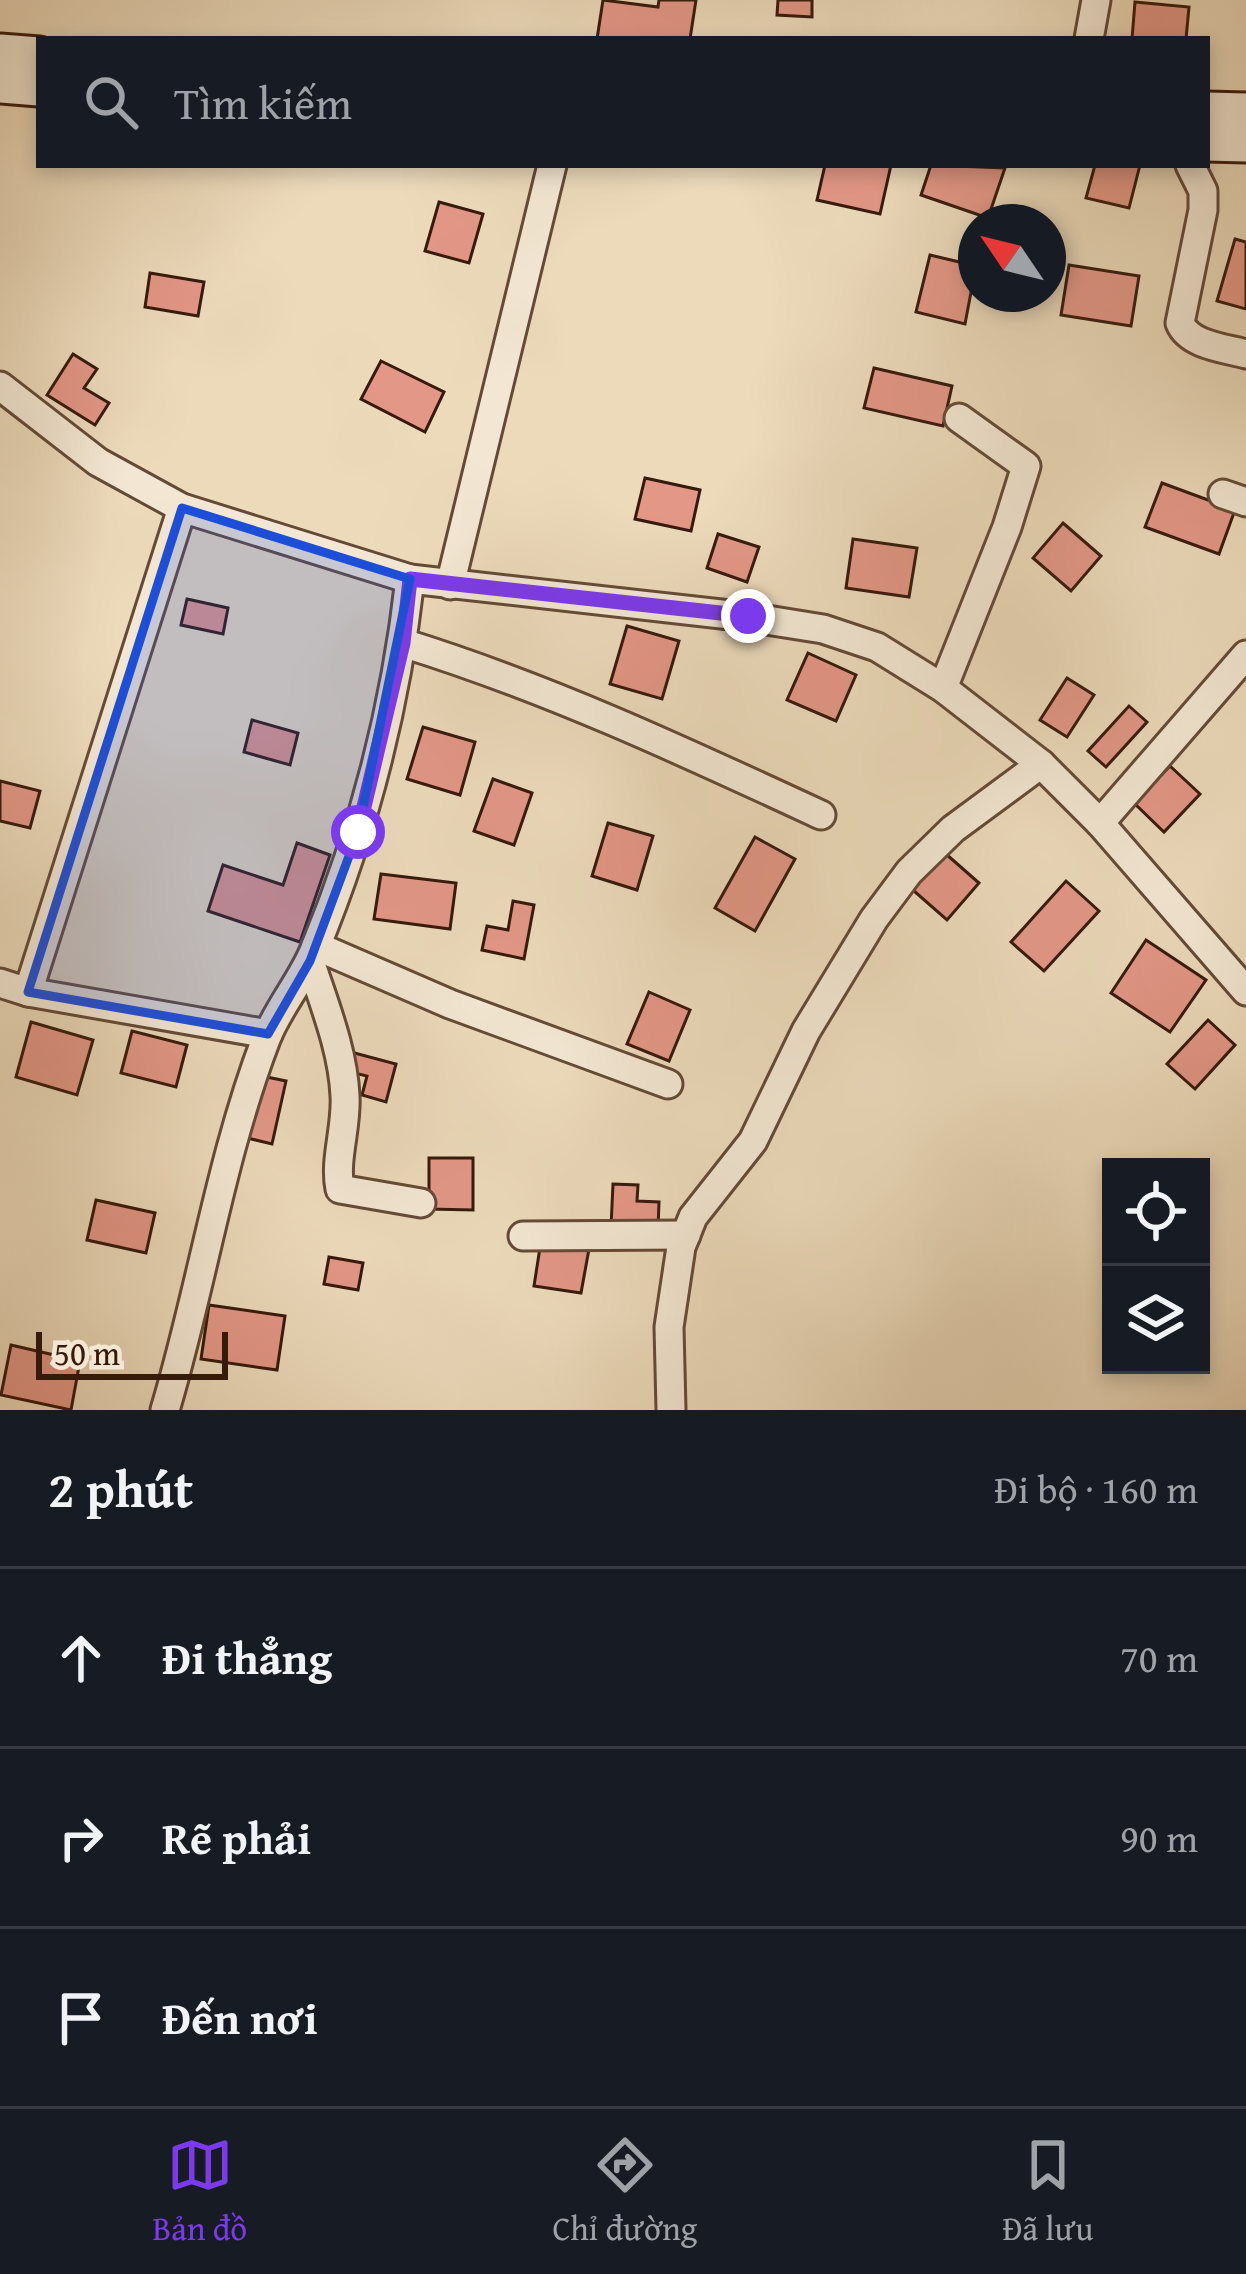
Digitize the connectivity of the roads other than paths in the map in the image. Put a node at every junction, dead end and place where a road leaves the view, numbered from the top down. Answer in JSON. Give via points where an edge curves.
{"nodes":[{"id":1,"x":1096,"y":0,"type":"edge"},
{"id":2,"x":1090,"y":36,"type":"edge"},
{"id":3,"x":0,"y":54,"type":"edge"},
{"id":4,"x":36,"y":57,"type":"edge"},
{"id":5,"x":0,"y":83,"type":"edge"},
{"id":6,"x":36,"y":86,"type":"edge"},
{"id":7,"x":1210,"y":112,"type":"edge"},
{"id":8,"x":1246,"y":113,"type":"edge"},
{"id":9,"x":1210,"y":141,"type":"edge"},
{"id":10,"x":1246,"y":142,"type":"edge"},
{"id":11,"x":551,"y":168,"type":"edge"},
{"id":12,"x":1192,"y":168,"type":"edge"},
{"id":13,"x":1246,"y":355,"type":"edge"},
{"id":14,"x":0,"y":386,"type":"edge"},
{"id":15,"x":959,"y":418,"type":"dead end"},
{"id":16,"x":182,"y":508,"type":"junction"},
{"id":17,"x":410,"y":579,"type":"junction"},
{"id":18,"x":451,"y":585,"type":"junction"},
{"id":19,"x":403,"y":643,"type":"junction"},
{"id":20,"x":1246,"y":656,"type":"edge"},
{"id":21,"x":943,"y":688,"type":"junction"},
{"id":22,"x":1041,"y":764,"type":"junction"},
{"id":23,"x":821,"y":815,"type":"dead end"},
{"id":24,"x":1100,"y":823,"type":"junction"},
{"id":25,"x":313,"y":953,"type":"junction"},
{"id":26,"x":0,"y":983,"type":"edge"},
{"id":27,"x":1246,"y":991,"type":"edge"},
{"id":28,"x":28,"y":992,"type":"junction"},
{"id":29,"x":268,"y":1034,"type":"junction"},
{"id":30,"x":668,"y":1084,"type":"dead end"},
{"id":31,"x":421,"y":1203,"type":"dead end"},
{"id":32,"x":523,"y":1235,"type":"dead end"},
{"id":33,"x":686,"y":1235,"type":"junction"},
{"id":34,"x":164,"y":1410,"type":"edge"},
{"id":35,"x":671,"y":1410,"type":"edge"}],
"edges":[{"from":1,"to":2,"type":"street"},
{"from":3,"to":4,"type":"main road"},
{"from":5,"to":6,"type":"main road"},
{"from":7,"to":8,"type":"main road"},
{"from":9,"to":10,"type":"main road"},
{"from":11,"to":18,"type":"street"},
{"from":12,"to":13,"type":"street","via":[[1203,210],[1180,323],[1194,339]]},
{"from":14,"to":16,"type":"street","via":[[98,462]]},
{"from":15,"to":21,"type":"street","via":[[1026,466]]},
{"from":16,"to":17,"type":"street"},
{"from":16,"to":28,"type":"street"},
{"from":17,"to":18,"type":"street"},
{"from":17,"to":19,"type":"street"},
{"from":18,"to":21,"type":"street","via":[[823,629],[877,647]]},
{"from":19,"to":23,"type":"street","via":[[605,715]]},
{"from":19,"to":25,"type":"street","via":[[358,832]]},
{"from":20,"to":24,"type":"street"},
{"from":21,"to":22,"type":"street"},
{"from":22,"to":24,"type":"street"},
{"from":22,"to":33,"type":"street","via":[[909,872],[806,1031],[753,1141]]},
{"from":24,"to":27,"type":"street"},
{"from":25,"to":29,"type":"street"},
{"from":25,"to":30,"type":"street"},
{"from":25,"to":31,"type":"street","via":[[344,1080],[340,1189]]},
{"from":26,"to":28,"type":"street"},
{"from":28,"to":29,"type":"street"},
{"from":29,"to":34,"type":"street"},
{"from":32,"to":33,"type":"street"},
{"from":33,"to":35,"type":"street","via":[[669,1327]]}]}
